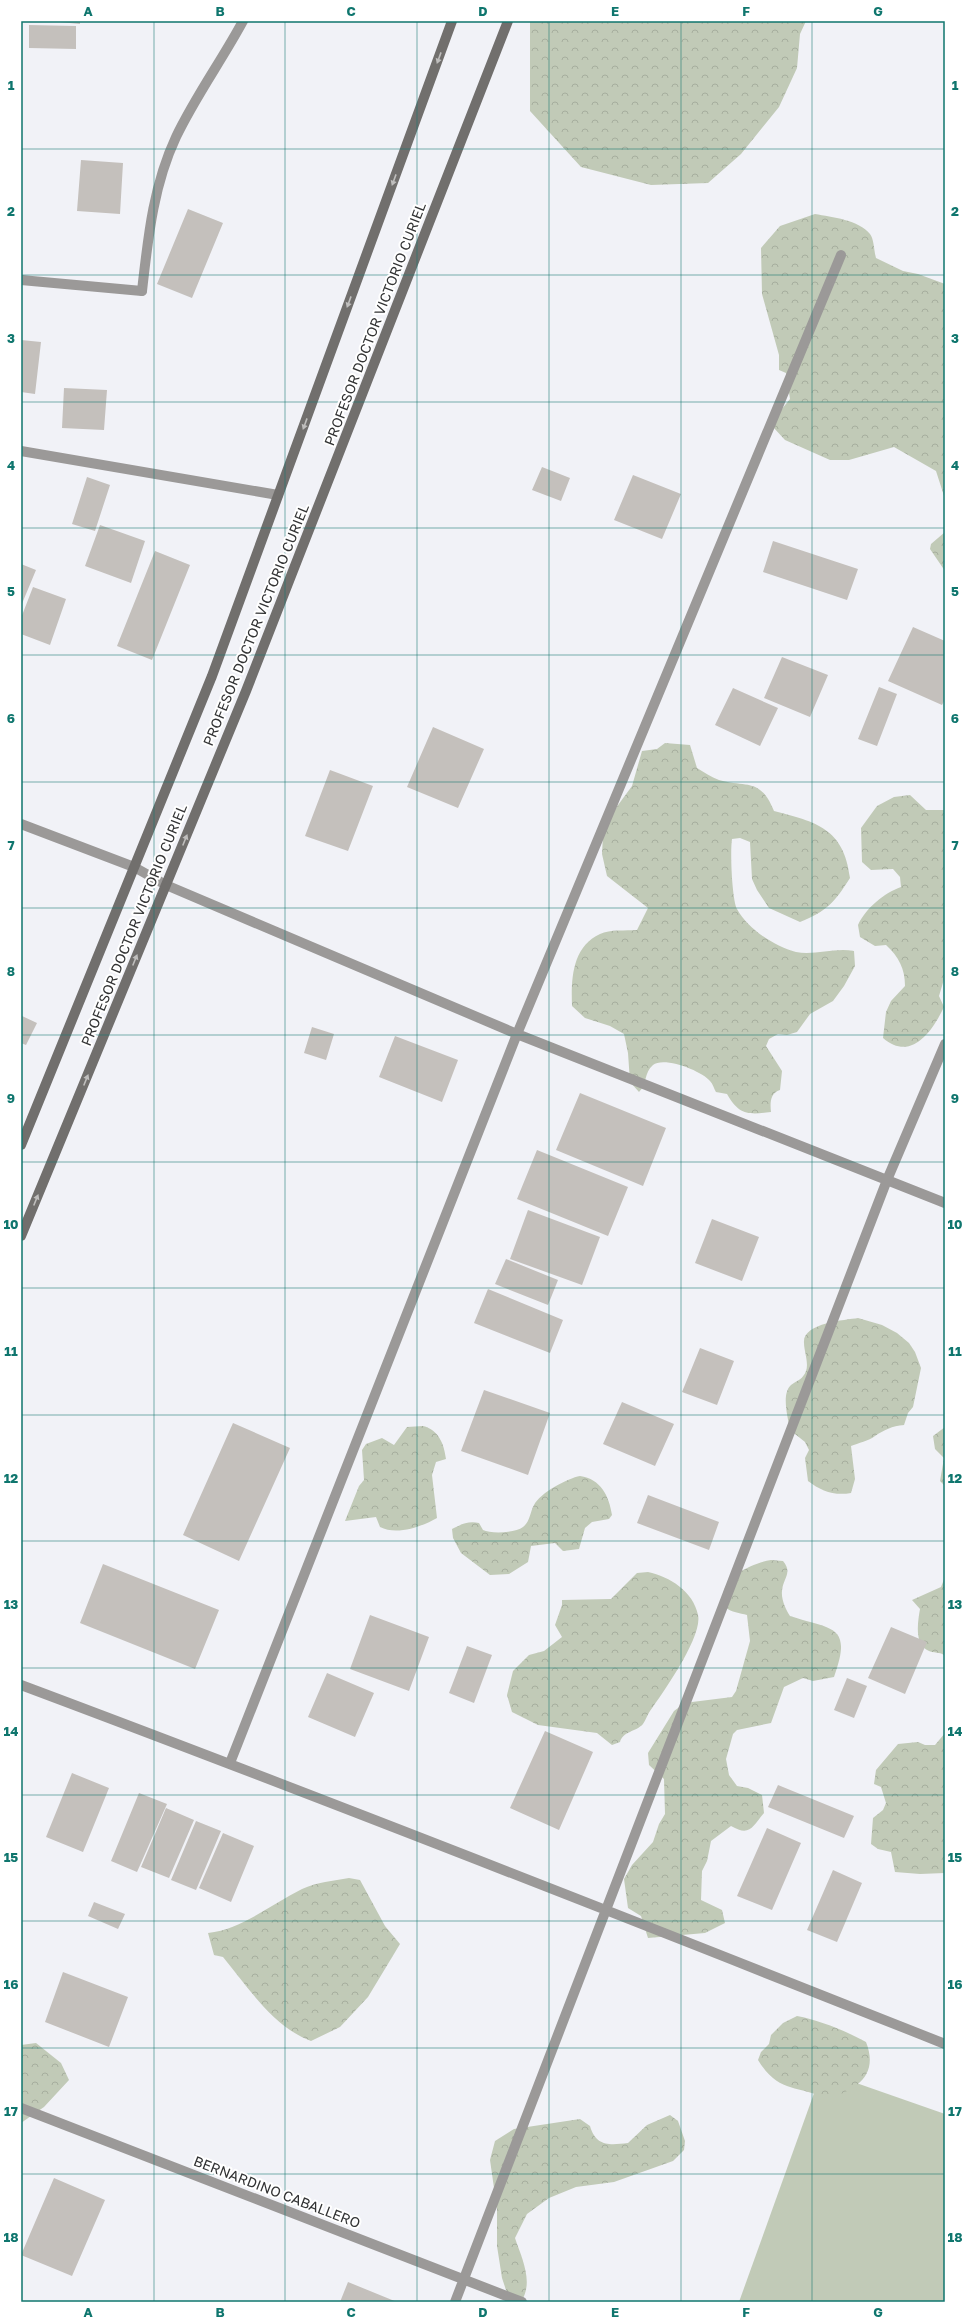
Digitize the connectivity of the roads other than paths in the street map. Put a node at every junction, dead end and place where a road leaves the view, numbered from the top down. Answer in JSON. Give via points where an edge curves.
{"nodes":[{"id":1,"x":243,"y":21,"type":"edge"},
{"id":2,"x":452,"y":21,"type":"edge"},
{"id":3,"x":508,"y":21,"type":"edge"},
{"id":4,"x":841,"y":256,"type":"dead end"},
{"id":5,"x":21,"y":280,"type":"edge"},
{"id":6,"x":21,"y":452,"type":"edge"},
{"id":7,"x":278,"y":495,"type":"junction"},
{"id":8,"x":21,"y":824,"type":"edge"},
{"id":9,"x":134,"y":867,"type":"junction"},
{"id":10,"x":166,"y":886,"type":"junction"},
{"id":11,"x":517,"y":1034,"type":"junction"},
{"id":12,"x":945,"y":1044,"type":"edge"},
{"id":13,"x":21,"y":1145,"type":"edge"},
{"id":14,"x":887,"y":1180,"type":"junction"},
{"id":15,"x":945,"y":1203,"type":"edge"},
{"id":16,"x":21,"y":1236,"type":"edge"},
{"id":17,"x":21,"y":1685,"type":"edge"},
{"id":18,"x":230,"y":1763,"type":"junction"},
{"id":19,"x":607,"y":1909,"type":"junction"},
{"id":20,"x":945,"y":2044,"type":"edge"},
{"id":21,"x":21,"y":2108,"type":"edge"},
{"id":22,"x":465,"y":2279,"type":"junction"},
{"id":23,"x":455,"y":2302,"type":"edge"},
{"id":24,"x":522,"y":2302,"type":"edge"}],
"edges":[{"from":1,"to":5,"type":"street","via":[[175,138],[150,219],[142,291]]},
{"from":2,"to":7,"type":"main road","name":"PROFESOR DOCTOR VICTORIO CURIEL","one_way":true},
{"from":10,"to":3,"type":"main road","name":"PROFESOR DOCTOR VICTORIO CURIEL","one_way":true,"via":[[246,691]]},
{"from":4,"to":11,"type":"street"},
{"from":6,"to":7,"type":"street"},
{"from":7,"to":9,"type":"main road","name":"PROFESOR DOCTOR VICTORIO CURIEL","via":[[212,676]]},
{"from":8,"to":9,"type":"street"},
{"from":9,"to":10,"type":"street"},
{"from":9,"to":13,"type":"main road","name":"PROFESOR DOCTOR VICTORIO CURIEL"},
{"from":10,"to":11,"type":"street"},
{"from":16,"to":10,"type":"main road","name":"PROFESOR DOCTOR VICTORIO CURIEL","one_way":true},
{"from":11,"to":14,"type":"street"},
{"from":11,"to":18,"type":"street"},
{"from":12,"to":14,"type":"street"},
{"from":14,"to":15,"type":"street"},
{"from":14,"to":19,"type":"street"},
{"from":17,"to":18,"type":"street"},
{"from":18,"to":19,"type":"street"},
{"from":19,"to":20,"type":"street"},
{"from":19,"to":22,"type":"street"},
{"from":21,"to":22,"type":"street","name":"BERNARDINO CABALLERO"},
{"from":22,"to":23,"type":"street"},
{"from":22,"to":24,"type":"street","name":"BERNARDINO CABALLERO"}]}
